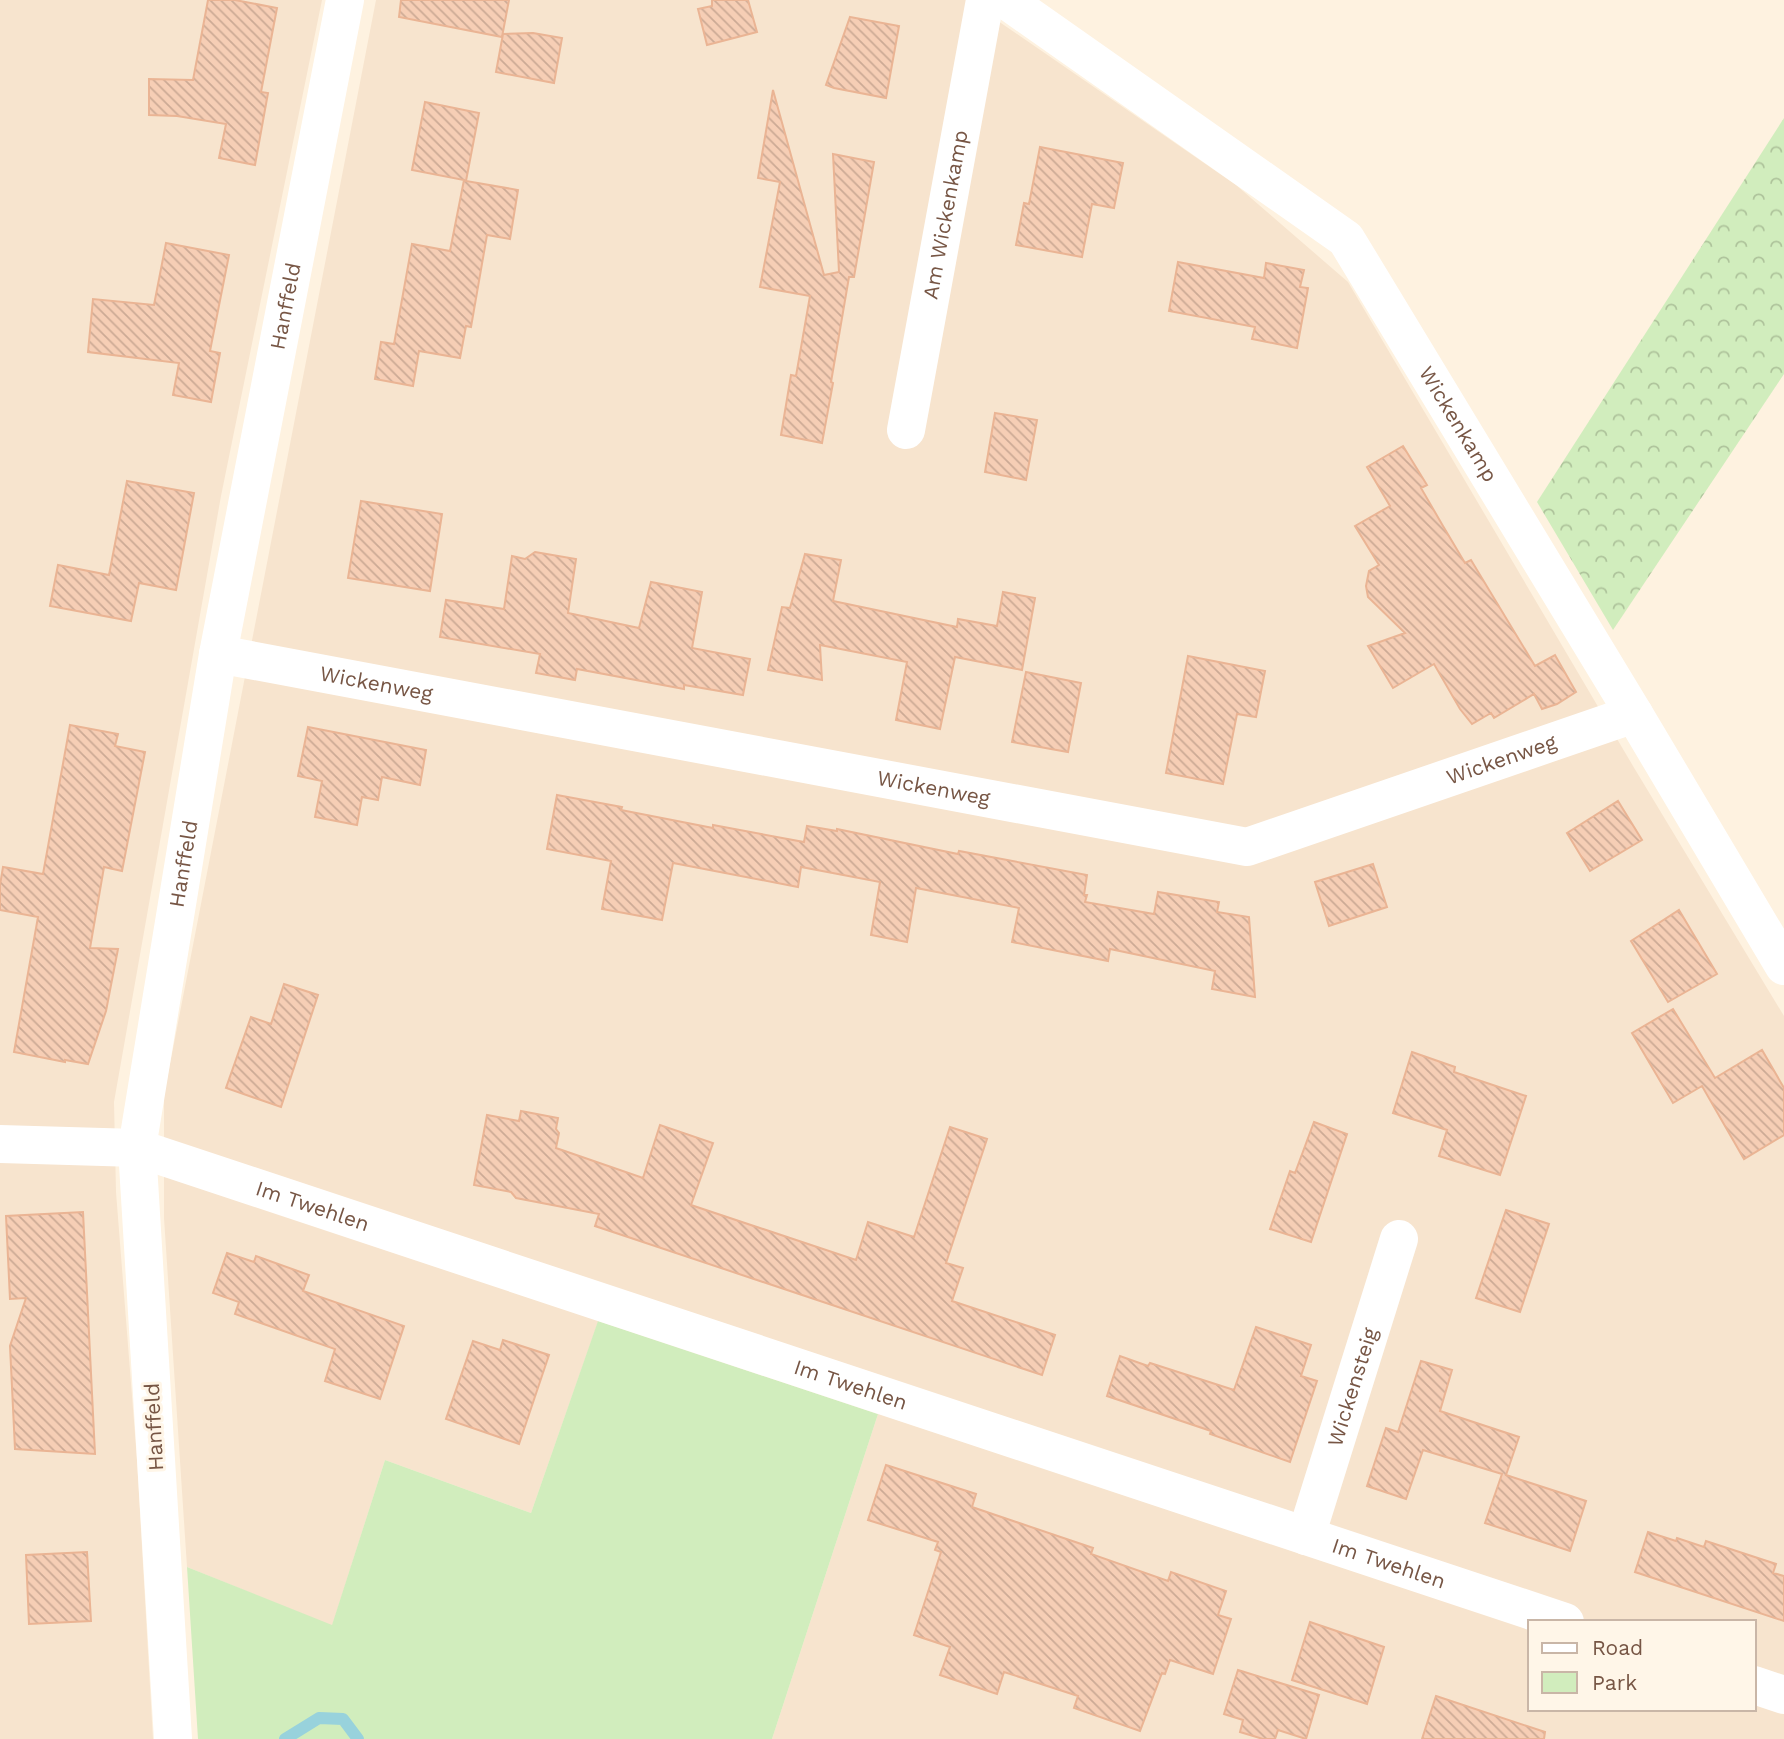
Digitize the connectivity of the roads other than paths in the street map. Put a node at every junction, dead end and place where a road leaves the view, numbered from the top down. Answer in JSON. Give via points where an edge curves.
{"nodes":[{"id":1,"x":345,"y":0,"type":"edge"},
{"id":2,"x":985,"y":0,"type":"edge"},
{"id":3,"x":1006,"y":0,"type":"edge"},
{"id":4,"x":906,"y":430,"type":"dead end"},
{"id":5,"x":218,"y":654,"type":"junction"},
{"id":6,"x":1634,"y":714,"type":"junction"},
{"id":7,"x":1784,"y":966,"type":"edge"},
{"id":8,"x":0,"y":1144,"type":"edge"},
{"id":9,"x":137,"y":1149,"type":"junction"},
{"id":10,"x":1399,"y":1239,"type":"dead end"},
{"id":11,"x":1306,"y":1536,"type":"junction"},
{"id":12,"x":1559,"y":1620,"type":"edge"},
{"id":13,"x":1756,"y":1686,"type":"edge"},
{"id":14,"x":1784,"y":1695,"type":"edge"},
{"id":15,"x":173,"y":1739,"type":"edge"}],
"edges":[{"from":1,"to":5,"type":"street","name":"Hanffeld"},
{"from":2,"to":4,"type":"street","name":"Am Wickenkamp"},
{"from":3,"to":6,"type":"street","name":"Wickenkamp","via":[[1346,239]]},
{"from":5,"to":6,"type":"street","name":"Wickenweg","via":[[1247,847]]},
{"from":5,"to":9,"type":"street","name":"Hanffeld"},
{"from":6,"to":7,"type":"street","name":"Wickenkamp"},
{"from":8,"to":9,"type":"street","name":"Im Twehlen"},
{"from":9,"to":11,"type":"street","name":"Im Twehlen"},
{"from":9,"to":15,"type":"street","name":"Hanffeld"},
{"from":10,"to":11,"type":"street","name":"Wickensteig"},
{"from":11,"to":12,"type":"street","name":"Im Twehlen"},
{"from":13,"to":14,"type":"street"}]}
